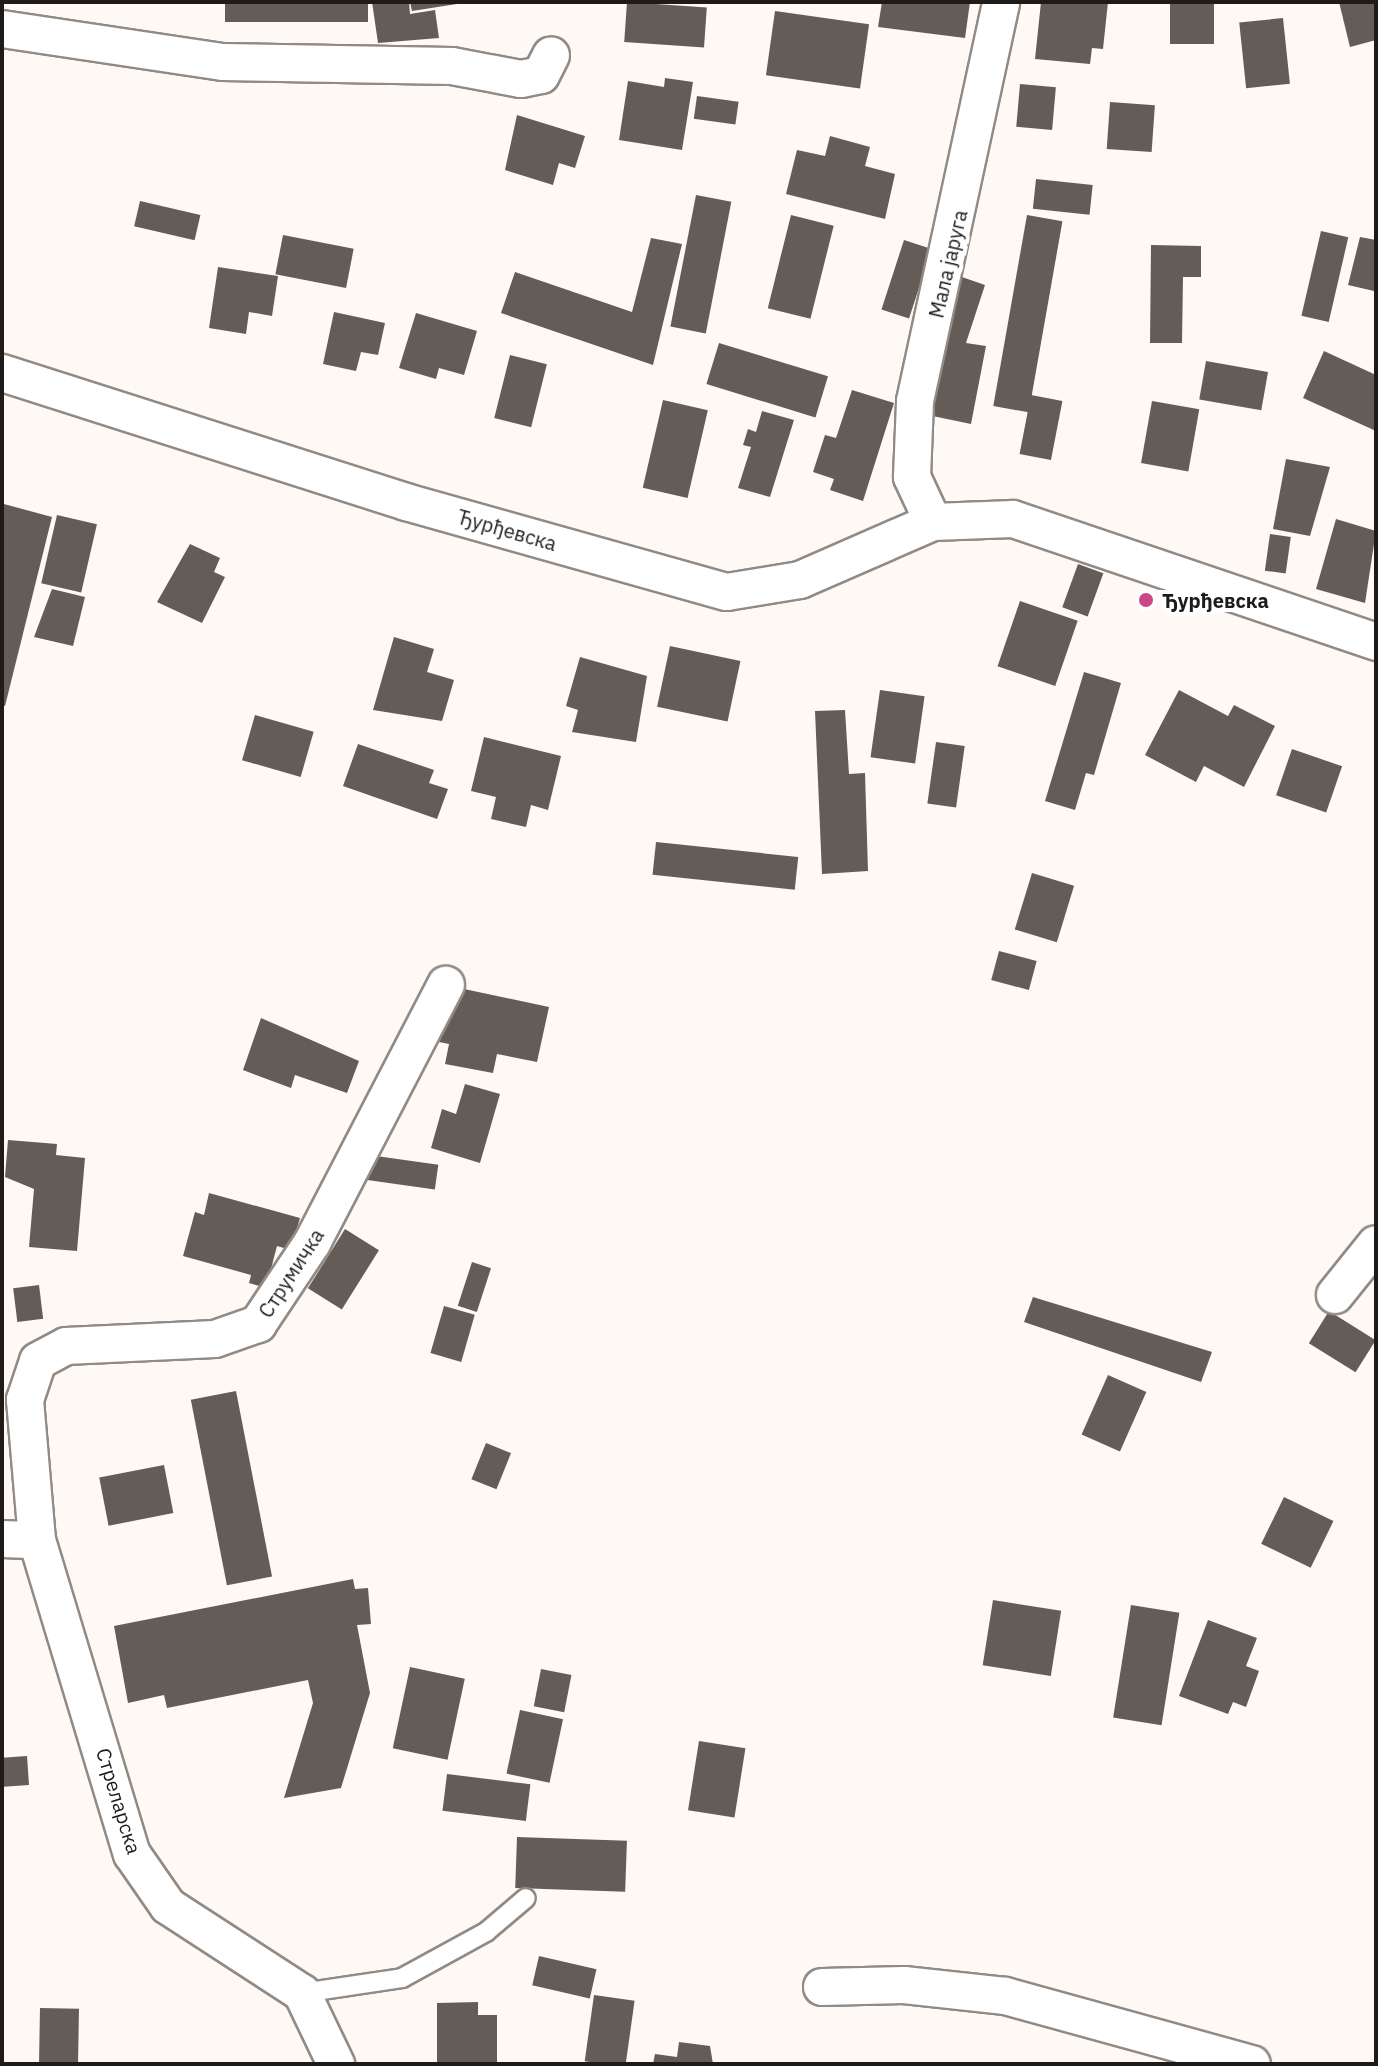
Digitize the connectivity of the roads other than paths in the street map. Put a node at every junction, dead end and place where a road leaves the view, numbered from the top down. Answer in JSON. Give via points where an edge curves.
{"nodes":[{"id":1,"x":1001,"y":2,"type":"edge"},
{"id":2,"x":2,"y":29,"type":"edge"},
{"id":3,"x":551,"y":55,"type":"dead end"},
{"id":4,"x":2,"y":373,"type":"edge"},
{"id":5,"x":933,"y":522,"type":"junction"},
{"id":6,"x":1376,"y":642,"type":"edge"},
{"id":7,"x":446,"y":985,"type":"dead end"},
{"id":8,"x":1376,"y":1244,"type":"edge"},
{"id":9,"x":1335,"y":1295,"type":"dead end"},
{"id":10,"x":20,"y":1540,"type":"edge"},
{"id":11,"x":526,"y":1898,"type":"dead end"},
{"id":12,"x":822,"y":1987,"type":"dead end"},
{"id":13,"x":302,"y":1993,"type":"junction"},
{"id":14,"x":336,"y":2064,"type":"edge"},
{"id":15,"x":1252,"y":2064,"type":"edge"}],
"edges":[{"from":1,"to":5,"type":"street","name":"Мала јаруга","via":[[915,401],[912,477]]},
{"from":2,"to":3,"type":"street","via":[[223,62],[452,66],[521,79],[541,75]]},
{"from":4,"to":5,"type":"street","name":"Ђурђевска","via":[[406,502],[727,592],[800,580]]},
{"from":5,"to":6,"type":"street","name":"Ђурђевска","via":[[986,518],[1043,526]]},
{"from":7,"to":10,"type":"street","name":"Струмичка","via":[[312,1243],[258,1324],[215,1339],[66,1346],[38,1361],[25,1400]]},
{"from":8,"to":9,"type":"street"},
{"from":10,"to":13,"type":"street","name":"Стреларска","via":[[132,1854],[168,1906]]},
{"from":11,"to":13,"type":"lane","via":[[486,1932],[402,1978]]},
{"from":12,"to":15,"type":"street","via":[[904,1985],[1005,1996]]},
{"from":13,"to":14,"type":"street"}]}
